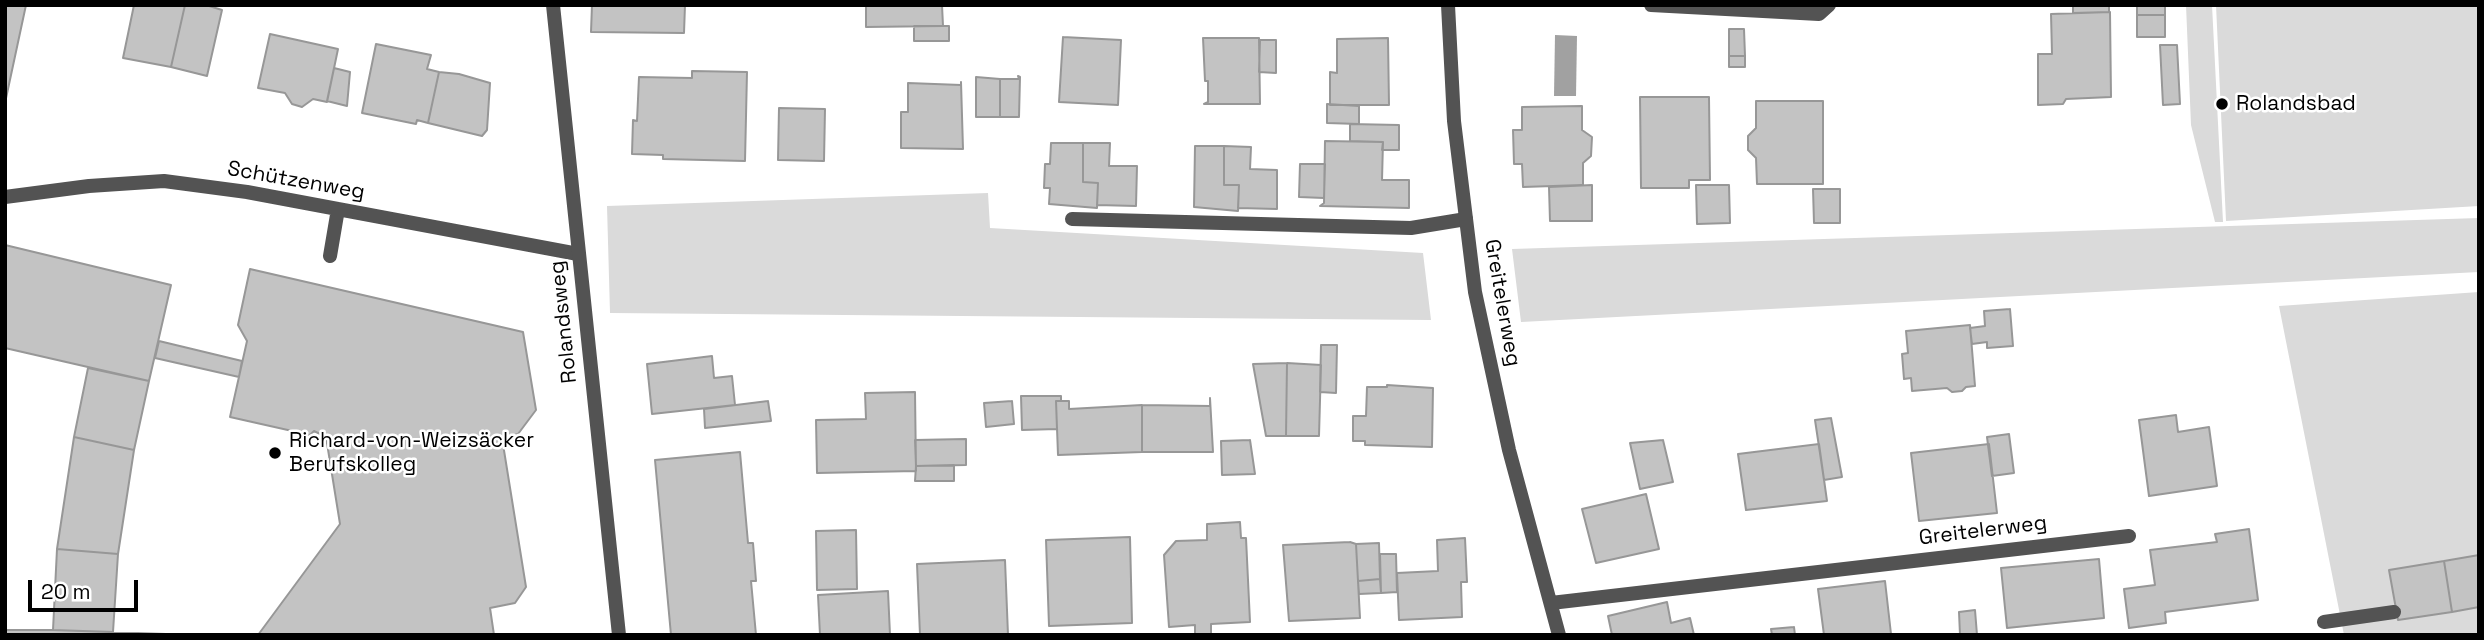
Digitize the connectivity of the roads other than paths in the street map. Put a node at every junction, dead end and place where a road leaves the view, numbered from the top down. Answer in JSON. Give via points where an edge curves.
{"nodes":[{"id":1,"x":553,"y":5,"type":"edge"},
{"id":2,"x":1448,"y":5,"type":"edge"},
{"id":3,"x":1651,"y":5,"type":"edge"},
{"id":4,"x":1829,"y":5,"type":"edge"},
{"id":5,"x":5,"y":197,"type":"edge"},
{"id":6,"x":338,"y":209,"type":"junction"},
{"id":7,"x":1072,"y":219,"type":"dead end"},
{"id":8,"x":1466,"y":219,"type":"junction"},
{"id":9,"x":578,"y":254,"type":"junction"},
{"id":10,"x":330,"y":257,"type":"dead end"},
{"id":11,"x":2129,"y":536,"type":"dead end"},
{"id":12,"x":1551,"y":603,"type":"junction"},
{"id":13,"x":2394,"y":612,"type":"dead end"},
{"id":14,"x":2324,"y":622,"type":"dead end"},
{"id":15,"x":619,"y":635,"type":"edge"},
{"id":16,"x":1559,"y":635,"type":"edge"}],
"edges":[{"from":1,"to":9,"type":"street","name":"Rolandsweg"},
{"from":2,"to":8,"type":"street","name":"Greitelerweg","via":[[1454,121]]},
{"from":3,"to":4,"type":"street","via":[[1819,14]]},
{"from":5,"to":6,"type":"street","name":"Schützenweg","via":[[164,181]]},
{"from":6,"to":9,"type":"street","name":"Schützenweg"},
{"from":6,"to":10,"type":"street"},
{"from":7,"to":8,"type":"street","via":[[1411,228]]},
{"from":8,"to":12,"type":"street","name":"Greitelerweg","via":[[1475,292],[1509,450]]},
{"from":9,"to":15,"type":"street","name":"Rolandsweg"},
{"from":11,"to":12,"type":"street","name":"Greitelerweg"},
{"from":12,"to":16,"type":"street","name":"Greitelerweg"},
{"from":13,"to":14,"type":"street"}]}
